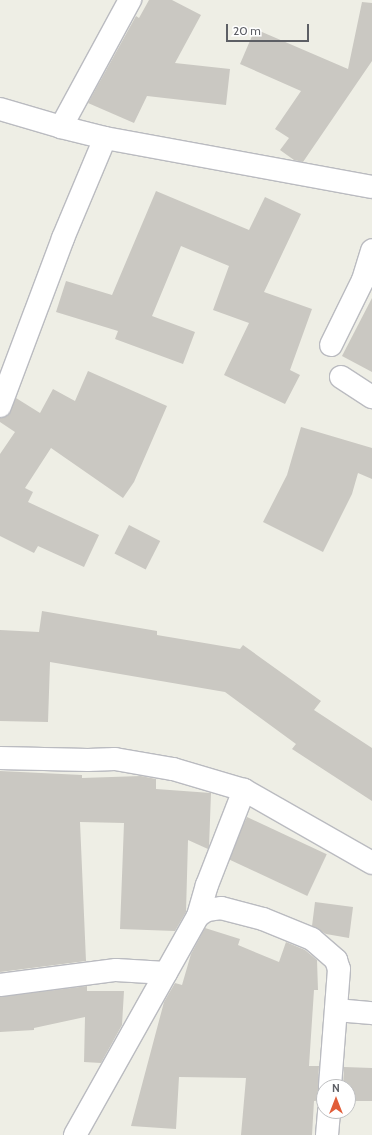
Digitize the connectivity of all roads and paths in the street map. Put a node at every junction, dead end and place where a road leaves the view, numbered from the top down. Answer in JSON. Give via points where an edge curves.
{"nodes":[{"id":1,"x":130,"y":0,"type":"edge"},
{"id":2,"x":0,"y":109,"type":"edge"},
{"id":3,"x":61,"y":127,"type":"junction"},
{"id":4,"x":105,"y":138,"type":"junction"},
{"id":5,"x":372,"y":187,"type":"edge"},
{"id":6,"x":372,"y":250,"type":"edge"},
{"id":7,"x":331,"y":345,"type":"dead end"},
{"id":8,"x":341,"y":377,"type":"dead end"},
{"id":9,"x":372,"y":397,"type":"edge"},
{"id":10,"x":0,"y":406,"type":"edge"},
{"id":11,"x":0,"y":758,"type":"edge"},
{"id":12,"x":244,"y":790,"type":"junction"},
{"id":13,"x":372,"y":863,"type":"edge"},
{"id":14,"x":198,"y":916,"type":"junction"},
{"id":15,"x":166,"y":973,"type":"junction"},
{"id":16,"x":0,"y":985,"type":"edge"},
{"id":17,"x":336,"y":1010,"type":"junction"},
{"id":18,"x":372,"y":1013,"type":"edge"},
{"id":19,"x":331,"y":1079,"type":"edge"},
{"id":20,"x":328,"y":1119,"type":"edge"},
{"id":21,"x":75,"y":1135,"type":"edge"},
{"id":22,"x":327,"y":1135,"type":"edge"}],
"edges":[{"from":1,"to":3,"type":"street"},
{"from":2,"to":3,"type":"street"},
{"from":3,"to":4,"type":"street"},
{"from":4,"to":5,"type":"street"},
{"from":4,"to":10,"type":"street","via":[[63,238]]},
{"from":6,"to":7,"type":"street","via":[[363,280]]},
{"from":8,"to":9,"type":"street"},
{"from":11,"to":12,"type":"street","via":[[115,759],[172,769]]},
{"from":12,"to":13,"type":"street"},
{"from":12,"to":14,"type":"street","via":[[207,885]]},
{"from":14,"to":15,"type":"street"},
{"from":14,"to":17,"type":"street","via":[[207,910],[221,908],[263,919],[312,939],[336,960],[339,969]]},
{"from":15,"to":16,"type":"street","via":[[116,970]]},
{"from":15,"to":21,"type":"street"},
{"from":17,"to":18,"type":"street"},
{"from":17,"to":19,"type":"street"},
{"from":20,"to":22,"type":"street"}]}
